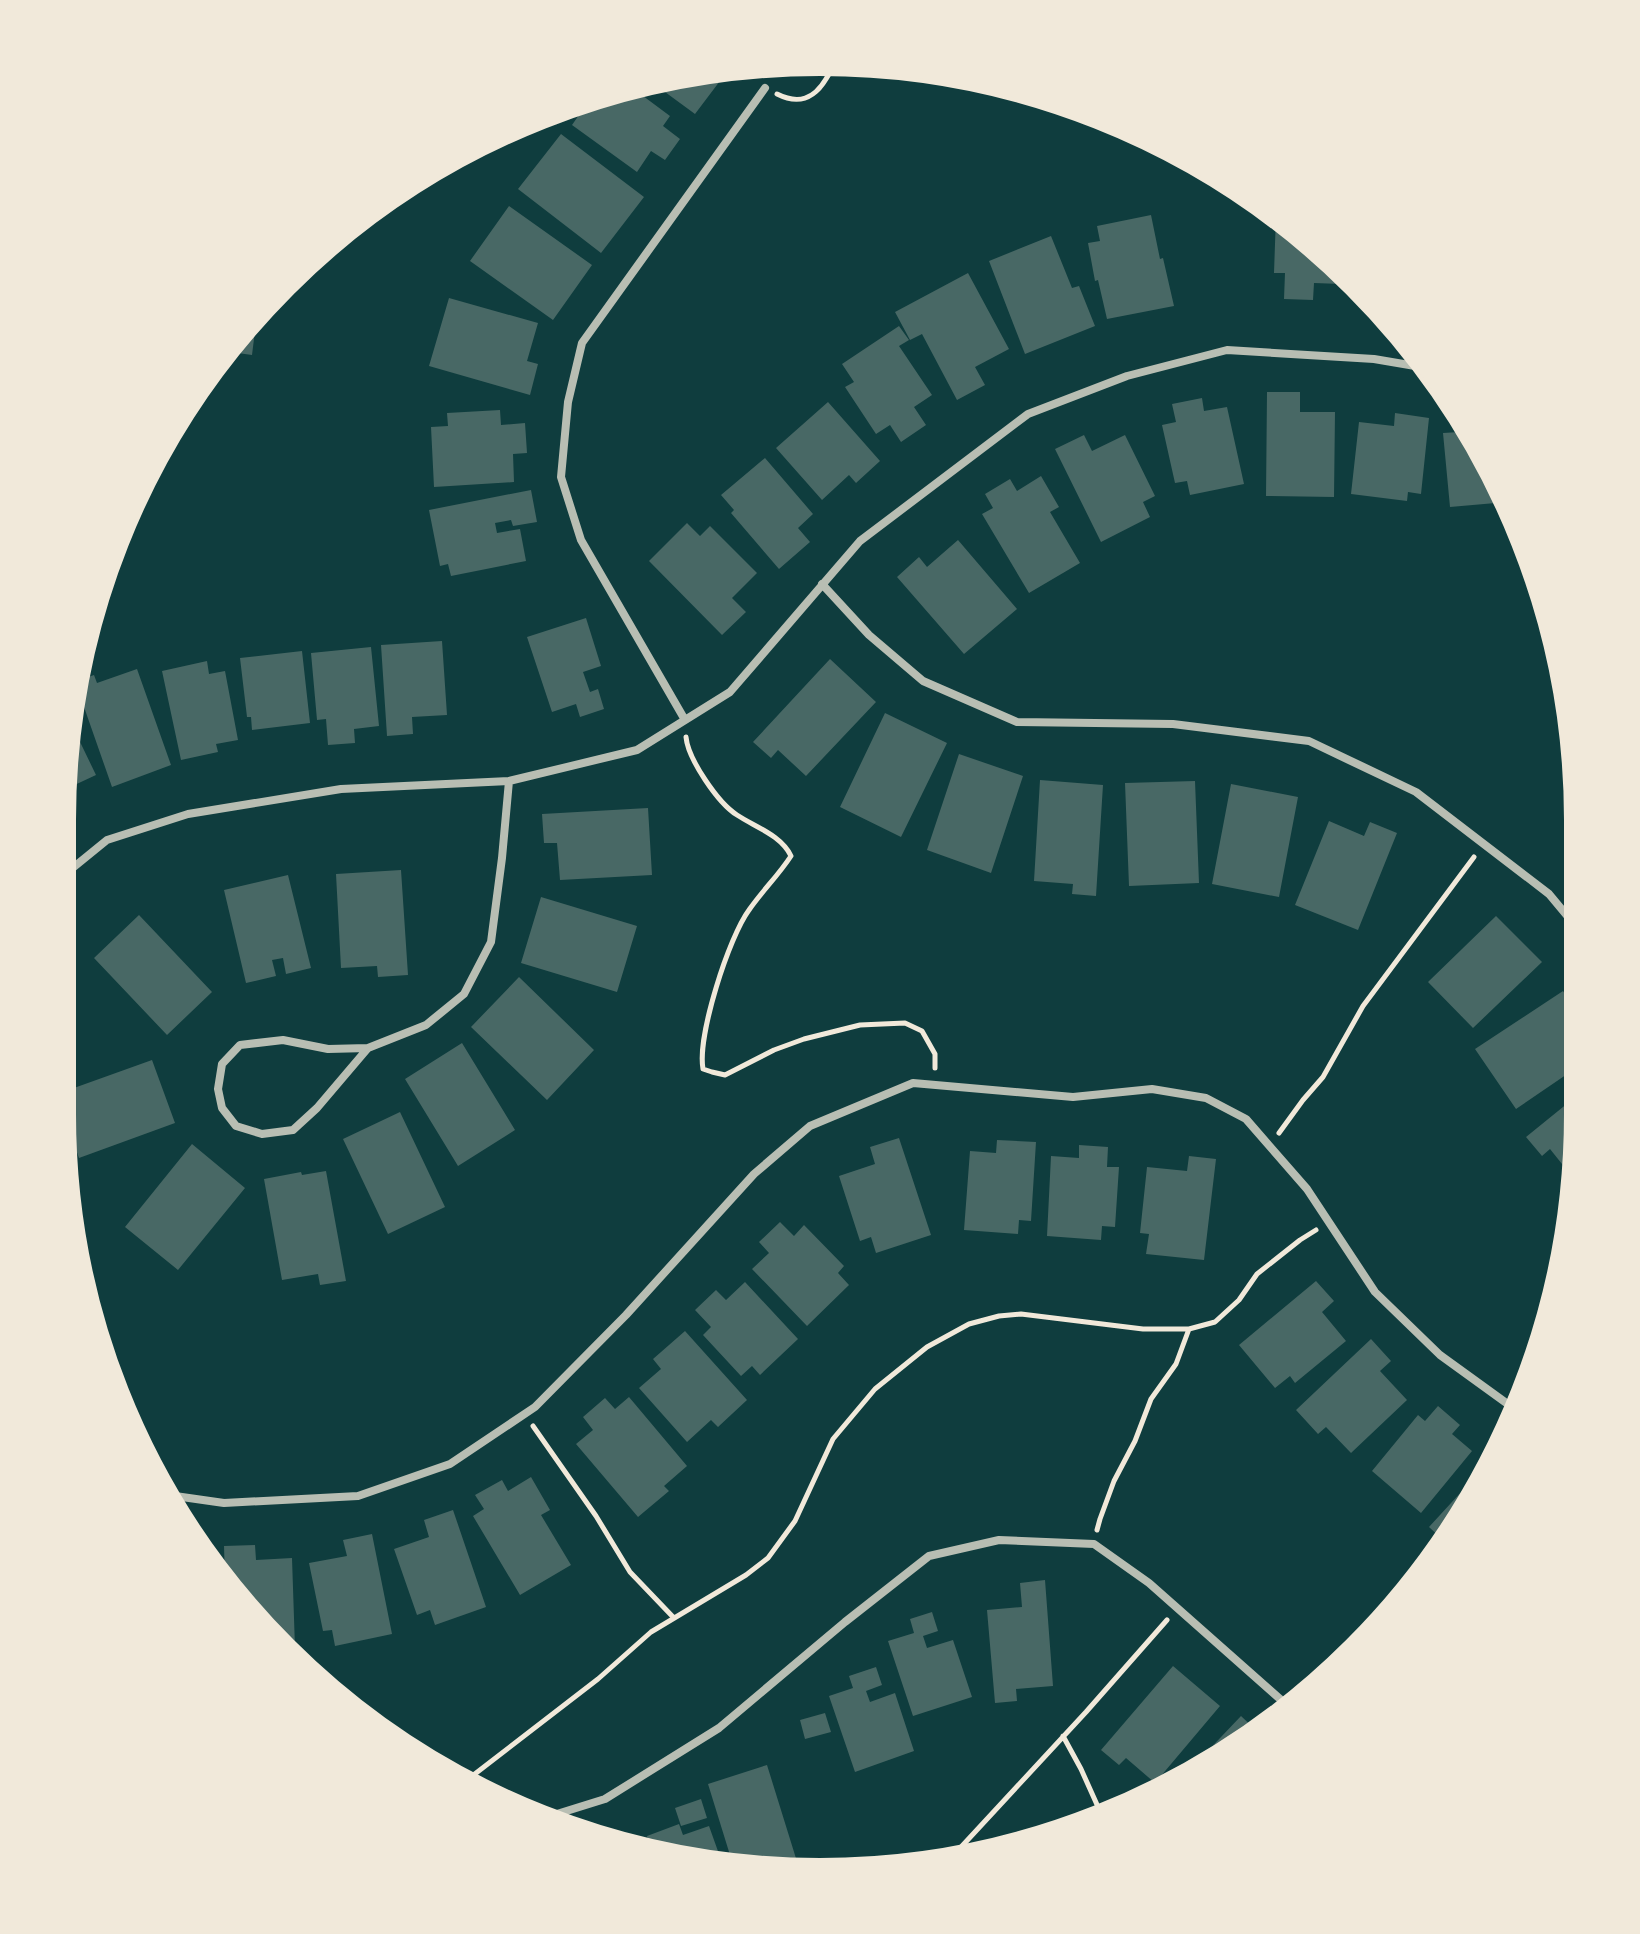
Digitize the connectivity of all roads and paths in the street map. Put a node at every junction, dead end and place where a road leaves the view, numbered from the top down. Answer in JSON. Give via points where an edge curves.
{"nodes":[{"id":1,"x":829,"y":74,"type":"edge"},
{"id":2,"x":765,"y":88,"type":"joint"},
{"id":3,"x":1411,"y":365,"type":"edge"},
{"id":4,"x":822,"y":584,"type":"junction"},
{"id":5,"x":685,"y":720,"type":"junction"},
{"id":6,"x":509,"y":781,"type":"junction"},
{"id":7,"x":1482,"y":843,"type":"junction"},
{"id":8,"x":74,"y":867,"type":"edge"},
{"id":9,"x":1566,"y":914,"type":"edge"},
{"id":10,"x":368,"y":1048,"type":"junction"},
{"id":11,"x":934,"y":1085,"type":"junction"},
{"id":12,"x":1270,"y":1146,"type":"junction"},
{"id":13,"x":1329,"y":1221,"type":"junction"},
{"id":14,"x":1189,"y":1329,"type":"junction"},
{"id":15,"x":1507,"y":1403,"type":"edge"},
{"id":16,"x":525,"y":1413,"type":"junction"},
{"id":17,"x":180,"y":1497,"type":"edge"},
{"id":18,"x":1094,"y":1544,"type":"junction"},
{"id":19,"x":1178,"y":1608,"type":"junction"},
{"id":20,"x":674,"y":1618,"type":"junction"},
{"id":21,"x":1281,"y":1700,"type":"edge"},
{"id":22,"x":1063,"y":1736,"type":"junction"},
{"id":23,"x":474,"y":1775,"type":"edge"},
{"id":24,"x":1098,"y":1806,"type":"edge"},
{"id":25,"x":561,"y":1813,"type":"edge"},
{"id":26,"x":961,"y":1847,"type":"edge"}],
"edges":[{"from":1,"to":2,"type":"path","via":[[808,99],[787,99]]},
{"from":2,"to":5,"type":"street","via":[[582,343],[568,402],[561,477],[581,540]]},
{"from":3,"to":4,"type":"street","via":[[1227,350],[1127,376],[1028,414],[860,541]]},
{"from":4,"to":5,"type":"street","via":[[730,692]]},
{"from":4,"to":7,"type":"street","via":[[869,635],[923,681],[1017,722],[1173,724],[1309,741],[1416,792]]},
{"from":5,"to":6,"type":"street","via":[[637,750]]},
{"from":5,"to":11,"type":"path","via":[[687,743],[713,791],[791,856],[747,912],[731,948],[708,1020],[703,1069],[725,1075],[804,1039],[860,1025],[905,1023],[922,1031],[935,1054]]},
{"from":6,"to":8,"type":"street","via":[[341,789],[188,814],[107,840]]},
{"from":6,"to":10,"type":"street","via":[[491,942],[485,955],[464,994],[426,1025]]},
{"from":7,"to":9,"type":"street","via":[[1549,894]]},
{"from":7,"to":12,"type":"path","via":[[1363,1006],[1323,1077]]},
{"from":10,"to":10,"type":"street","via":[[328,1049],[283,1040],[240,1045],[222,1064],[222,1108],[236,1126],[262,1134],[293,1130]]},
{"from":11,"to":12,"type":"street","via":[[1073,1097],[1152,1089],[1206,1098],[1246,1119]]},
{"from":11,"to":16,"type":"street","via":[[913,1083],[810,1126],[754,1174],[626,1315]]},
{"from":12,"to":13,"type":"street"},
{"from":13,"to":14,"type":"path","via":[[1257,1274],[1215,1322]]},
{"from":13,"to":15,"type":"street","via":[[1375,1292],[1440,1355]]},
{"from":14,"to":18,"type":"path","via":[[1114,1481]]},
{"from":14,"to":20,"type":"path","via":[[1143,1329],[1021,1314],[949,1333],[875,1389],[833,1439],[795,1521],[768,1558]]},
{"from":16,"to":17,"type":"street","via":[[450,1464],[358,1496],[224,1503]]},
{"from":16,"to":20,"type":"path","via":[[630,1572]]},
{"from":18,"to":19,"type":"street"},
{"from":18,"to":25,"type":"street","via":[[999,1540],[929,1556],[719,1728],[605,1799]]},
{"from":19,"to":21,"type":"street"},
{"from":19,"to":22,"type":"path"},
{"from":20,"to":23,"type":"path"},
{"from":22,"to":24,"type":"path"},
{"from":22,"to":26,"type":"path"}]}
